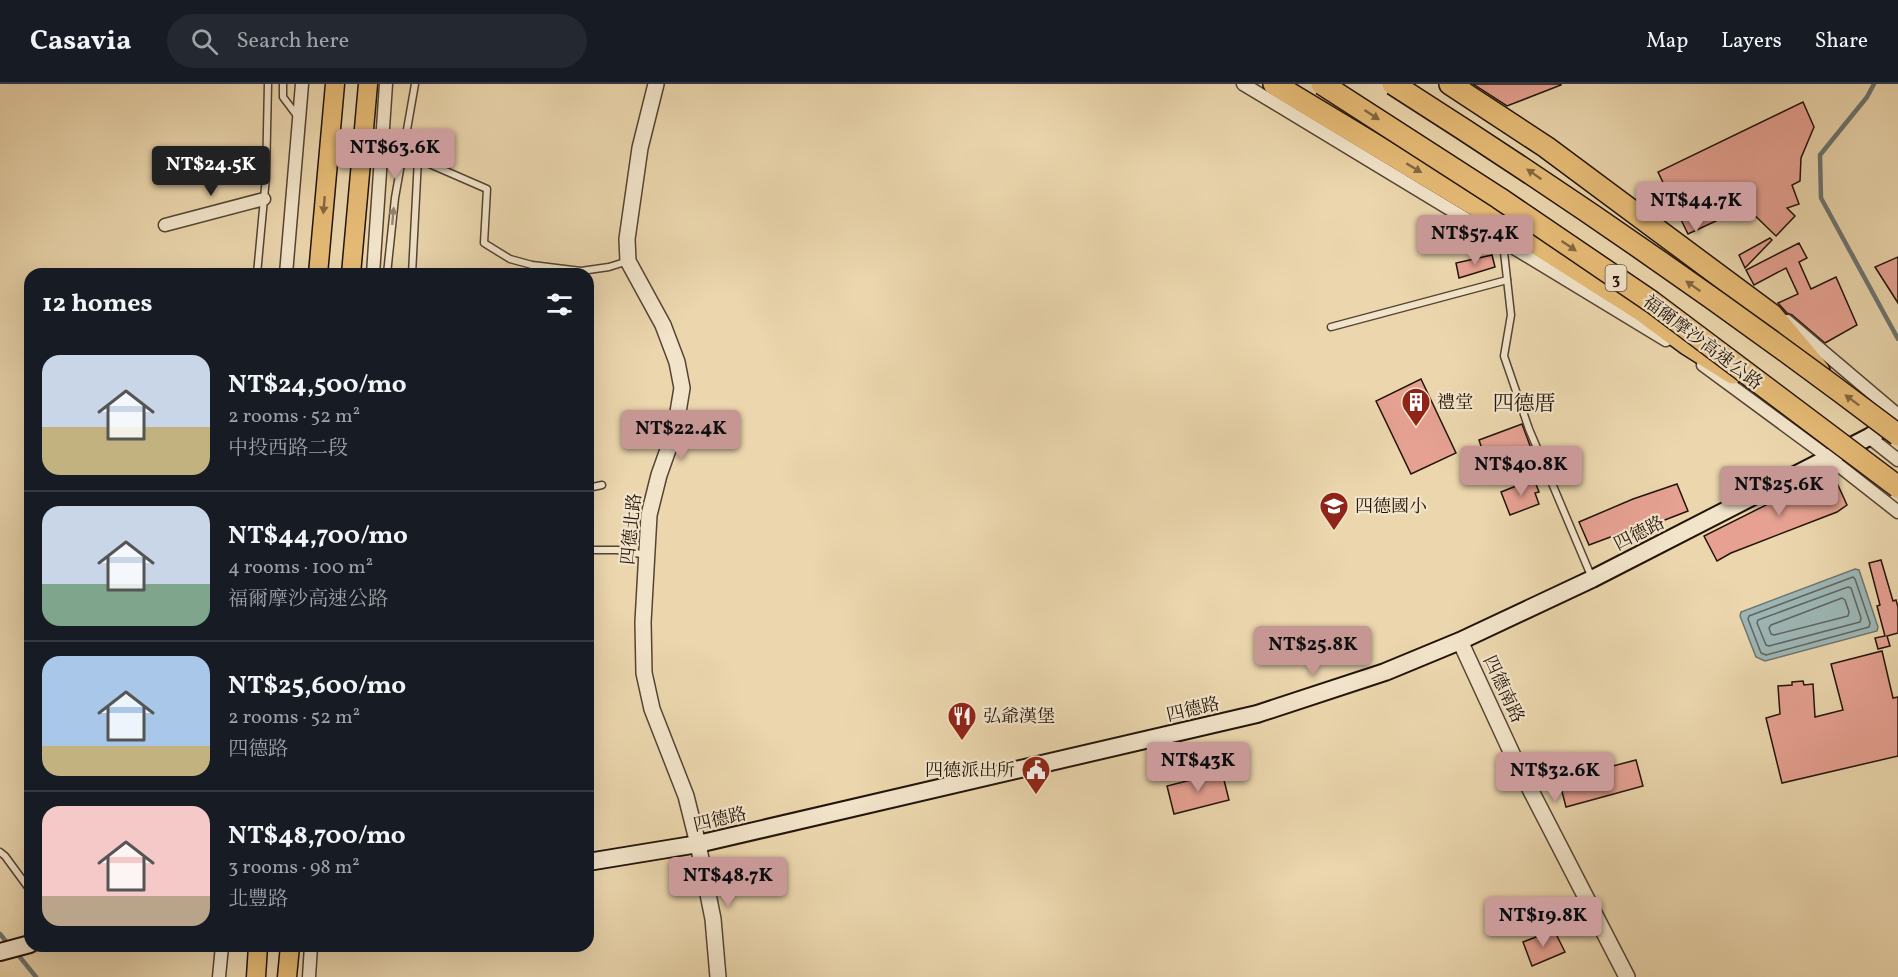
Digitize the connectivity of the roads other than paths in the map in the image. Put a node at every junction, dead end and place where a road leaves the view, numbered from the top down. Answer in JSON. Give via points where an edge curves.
{"nodes":[{"id":1,"x":268,"y":84,"type":"edge"},
{"id":2,"x":283,"y":84,"type":"edge"},
{"id":3,"x":302,"y":84,"type":"edge"},
{"id":4,"x":335,"y":84,"type":"edge"},
{"id":5,"x":368,"y":84,"type":"edge"},
{"id":6,"x":386,"y":84,"type":"edge"},
{"id":7,"x":415,"y":84,"type":"edge"},
{"id":8,"x":656,"y":84,"type":"edge"},
{"id":9,"x":1243,"y":84,"type":"edge"},
{"id":10,"x":1274,"y":84,"type":"edge"},
{"id":11,"x":1322,"y":84,"type":"edge"},
{"id":12,"x":1393,"y":84,"type":"edge"},
{"id":13,"x":1450,"y":84,"type":"edge"},
{"id":14,"x":1468,"y":84,"type":"edge"},
{"id":15,"x":300,"y":120,"type":"junction"},
{"id":16,"x":404,"y":147,"type":"junction"},
{"id":17,"x":418,"y":159,"type":"junction"},
{"id":18,"x":264,"y":199,"type":"junction"},
{"id":19,"x":165,"y":225,"type":"dead end"},
{"id":20,"x":1503,"y":241,"type":"junction"},
{"id":21,"x":627,"y":261,"type":"junction"},
{"id":22,"x":258,"y":268,"type":"edge"},
{"id":23,"x":288,"y":268,"type":"edge"},
{"id":24,"x":319,"y":268,"type":"edge"},
{"id":25,"x":352,"y":268,"type":"edge"},
{"id":26,"x":373,"y":268,"type":"edge"},
{"id":27,"x":388,"y":268,"type":"edge"},
{"id":28,"x":412,"y":268,"type":"edge"},
{"id":29,"x":556,"y":268,"type":"edge"},
{"id":30,"x":594,"y":269,"type":"edge"},
{"id":31,"x":1507,"y":280,"type":"junction"},
{"id":32,"x":1331,"y":327,"type":"dead end"},
{"id":33,"x":1827,"y":381,"type":"junction"},
{"id":34,"x":1794,"y":411,"type":"junction"},
{"id":35,"x":1898,"y":417,"type":"edge"},
{"id":36,"x":1898,"y":435,"type":"edge"},
{"id":37,"x":1869,"y":437,"type":"junction"},
{"id":38,"x":1828,"y":458,"type":"junction"},
{"id":39,"x":1898,"y":460,"type":"edge"},
{"id":40,"x":602,"y":485,"type":"dead end"},
{"id":41,"x":594,"y":487,"type":"edge"},
{"id":42,"x":1898,"y":487,"type":"edge"},
{"id":43,"x":1898,"y":512,"type":"edge"},
{"id":44,"x":594,"y":550,"type":"edge"},
{"id":45,"x":647,"y":555,"type":"junction"},
{"id":46,"x":1592,"y":579,"type":"junction"},
{"id":47,"x":1460,"y":641,"type":"junction"},
{"id":48,"x":698,"y":844,"type":"junction"},
{"id":49,"x":0,"y":852,"type":"edge"},
{"id":50,"x":594,"y":861,"type":"edge"},
{"id":51,"x":24,"y":883,"type":"edge"},
{"id":52,"x":24,"y":946,"type":"edge"},
{"id":53,"x":0,"y":952,"type":"edge"},
{"id":54,"x":221,"y":952,"type":"edge"},
{"id":55,"x":258,"y":952,"type":"edge"},
{"id":56,"x":289,"y":952,"type":"edge"},
{"id":57,"x":311,"y":952,"type":"edge"},
{"id":58,"x":219,"y":977,"type":"edge"},
{"id":59,"x":256,"y":977,"type":"edge"},
{"id":60,"x":287,"y":977,"type":"edge"},
{"id":61,"x":309,"y":977,"type":"edge"},
{"id":62,"x":718,"y":977,"type":"edge"},
{"id":63,"x":1627,"y":977,"type":"edge"}],
"edges":[{"from":1,"to":18,"type":"lane"},
{"from":2,"to":15,"type":"lane","via":[[283,97]]},
{"from":3,"to":15,"type":"street"},
{"from":4,"to":24,"type":"main road","one_way":true},
{"from":5,"to":25,"type":"main road"},
{"from":6,"to":26,"type":"street"},
{"from":7,"to":16,"type":"lane"},
{"from":8,"to":21,"type":"street","via":[[640,148]]},
{"from":9,"to":20,"type":"street"},
{"from":10,"to":34,"type":"highway","one_way":true,"bridge":true,"via":[[1499,220]]},
{"from":11,"to":34,"type":"highway","name":"福爾摩沙高速公路","number":"3","one_way":true,"bridge":true,"via":[[1652,302]]},
{"from":33,"to":12,"type":"highway","number":"3","one_way":true,"bridge":true,"via":[[1524,167]]},
{"from":13,"to":33,"type":"highway","bridge":true,"via":[[1546,147],[1772,315]]},
{"from":14,"to":35,"type":"street","via":[[1772,308]]},
{"from":15,"to":23,"type":"street"},
{"from":16,"to":17,"type":"lane"},
{"from":27,"to":16,"type":"lane","one_way":true},
{"from":17,"to":28,"type":"lane"},
{"from":17,"to":29,"type":"lane","via":[[487,189],[484,243],[510,259]]},
{"from":18,"to":19,"type":"street"},
{"from":18,"to":22,"type":"lane"},
{"from":20,"to":31,"type":"lane"},
{"from":20,"to":38,"type":"street","via":[[1677,346]]},
{"from":21,"to":30,"type":"lane"},
{"from":21,"to":45,"type":"street","name":"四德北路","via":[[663,325],[682,388],[675,430],[649,515]]},
{"from":31,"to":32,"type":"lane"},
{"from":31,"to":46,"type":"lane","via":[[1511,315],[1504,356],[1529,429]]},
{"from":36,"to":33,"type":"highway","number":"3","one_way":true,"bridge":true},
{"from":34,"to":42,"type":"highway","name":"福爾摩沙高速公路","number":"3","bridge":true},
{"from":35,"to":37,"type":"main road","name":"四德路"},
{"from":37,"to":38,"type":"main road","name":"四德路"},
{"from":37,"to":39,"type":"street"},
{"from":38,"to":43,"type":"street"},
{"from":38,"to":46,"type":"main road","name":"四德路"},
{"from":40,"to":41,"type":"lane"},
{"from":44,"to":45,"type":"lane"},
{"from":45,"to":48,"type":"street","name":"四德北路","via":[[644,673],[652,709],[686,796]]},
{"from":46,"to":47,"type":"main road","name":"四德路"},
{"from":47,"to":48,"type":"main road","name":"四德路","via":[[1385,672],[1257,714]]},
{"from":47,"to":63,"type":"street","name":"四德南路","via":[[1514,758]]},
{"from":48,"to":50,"type":"main road","name":"四德路"},
{"from":48,"to":62,"type":"street","name":"四德北路","via":[[713,919]]},
{"from":49,"to":51,"type":"lane"},
{"from":52,"to":53,"type":"main road"},
{"from":54,"to":58,"type":"street"},
{"from":55,"to":59,"type":"main road"},
{"from":56,"to":60,"type":"main road"},
{"from":57,"to":61,"type":"street"}]}
